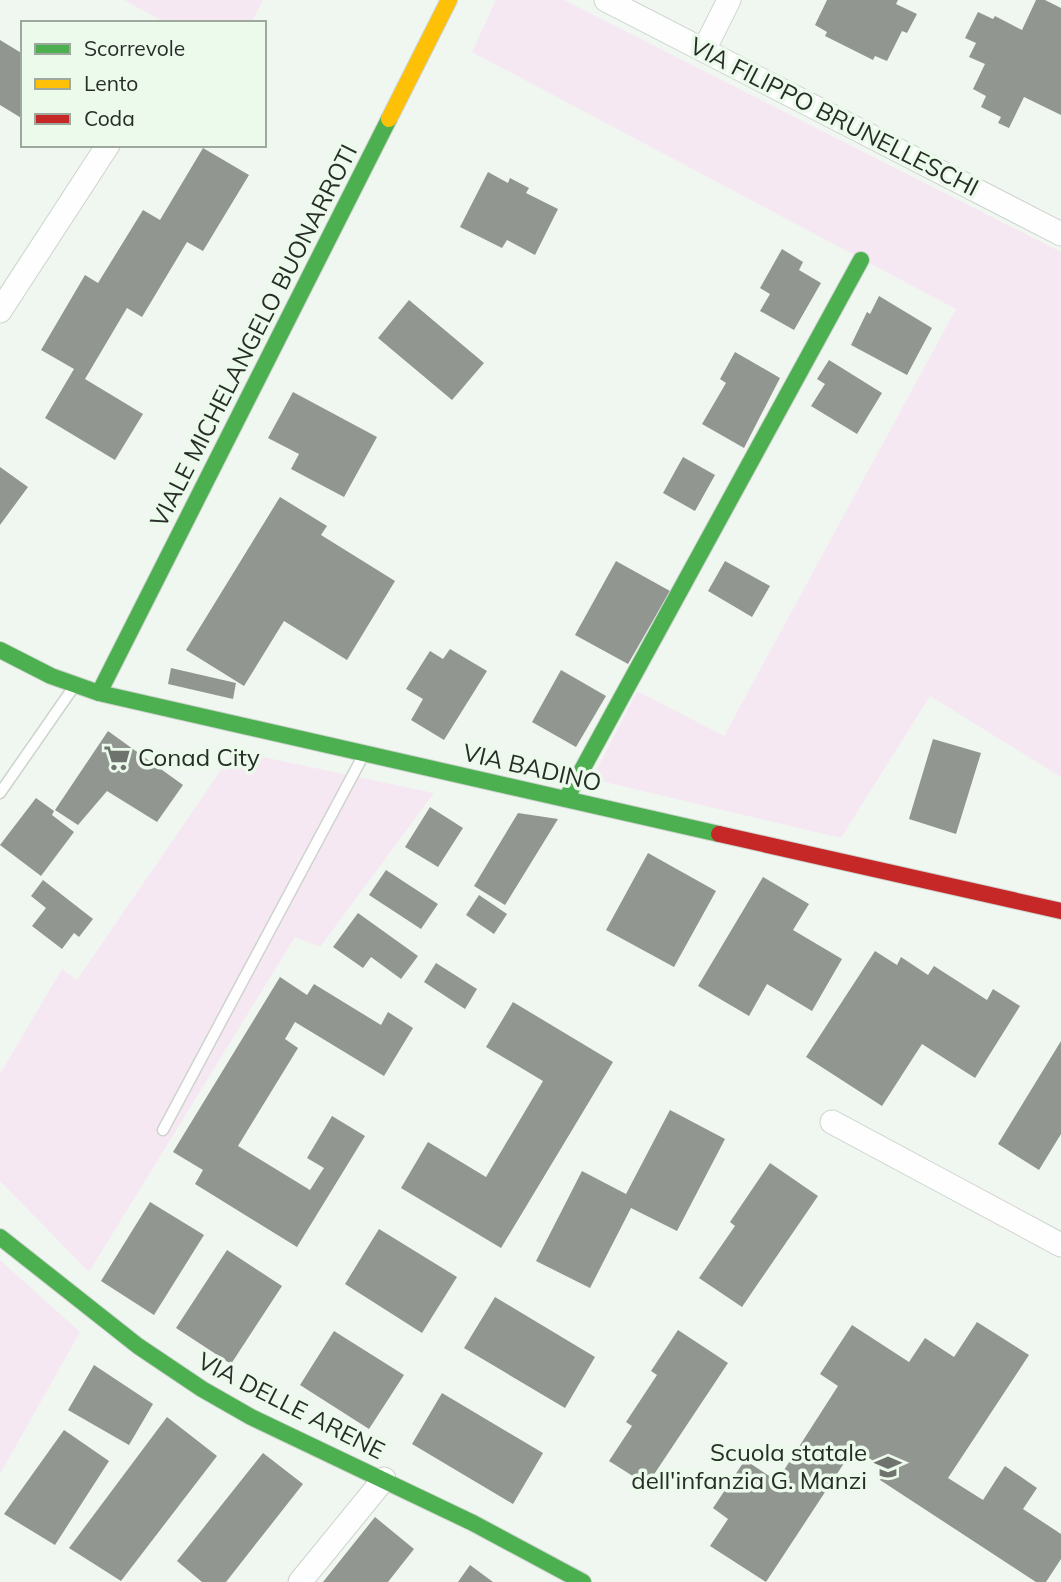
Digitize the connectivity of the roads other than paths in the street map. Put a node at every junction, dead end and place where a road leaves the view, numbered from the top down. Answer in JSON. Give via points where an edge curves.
{"nodes":[{"id":1,"x":449,"y":0,"type":"edge"},
{"id":2,"x":606,"y":0,"type":"edge"},
{"id":3,"x":729,"y":0,"type":"edge"},
{"id":4,"x":704,"y":50,"type":"junction"},
{"id":5,"x":107,"y":147,"type":"edge"},
{"id":6,"x":1061,"y":234,"type":"edge"},
{"id":7,"x":861,"y":260,"type":"dead end"},
{"id":8,"x":0,"y":311,"type":"edge"},
{"id":9,"x":0,"y":650,"type":"edge"},
{"id":10,"x":75,"y":685,"type":"junction"},
{"id":11,"x":99,"y":693,"type":"junction"},
{"id":12,"x":364,"y":754,"type":"junction"},
{"id":13,"x":0,"y":793,"type":"edge"},
{"id":14,"x":566,"y":799,"type":"junction"},
{"id":15,"x":1061,"y":911,"type":"edge"},
{"id":16,"x":832,"y":1122,"type":"dead end"},
{"id":17,"x":163,"y":1130,"type":"dead end"},
{"id":18,"x":0,"y":1237,"type":"edge"},
{"id":19,"x":1061,"y":1245,"type":"edge"},
{"id":20,"x":384,"y":1479,"type":"junction"},
{"id":21,"x":300,"y":1582,"type":"edge"},
{"id":22,"x":583,"y":1582,"type":"edge"}],
"edges":[{"from":1,"to":11,"type":"street","name":"VIALE MICHELANGELO BUONARROTI"},
{"from":2,"to":4,"type":"street","name":"VIA FILIPPO BRUNELLESCHI"},
{"from":3,"to":4,"type":"street"},
{"from":4,"to":6,"type":"street","name":"VIA FILIPPO BRUNELLESCHI"},
{"from":5,"to":8,"type":"street"},
{"from":7,"to":14,"type":"street"},
{"from":9,"to":10,"type":"street","name":"VIA BADINO"},
{"from":10,"to":11,"type":"street","name":"VIA BADINO"},
{"from":10,"to":13,"type":"lane"},
{"from":11,"to":12,"type":"street","name":"VIA BADINO"},
{"from":12,"to":14,"type":"street","name":"VIA BADINO"},
{"from":12,"to":17,"type":"lane"},
{"from":14,"to":15,"type":"street","name":"VIA BADINO"},
{"from":16,"to":19,"type":"street"},
{"from":18,"to":20,"type":"street","name":"VIA DELLE ARENE","via":[[188,1381],[251,1417]]},
{"from":20,"to":21,"type":"street"},
{"from":20,"to":22,"type":"street","name":"VIA DELLE ARENE"}]}
